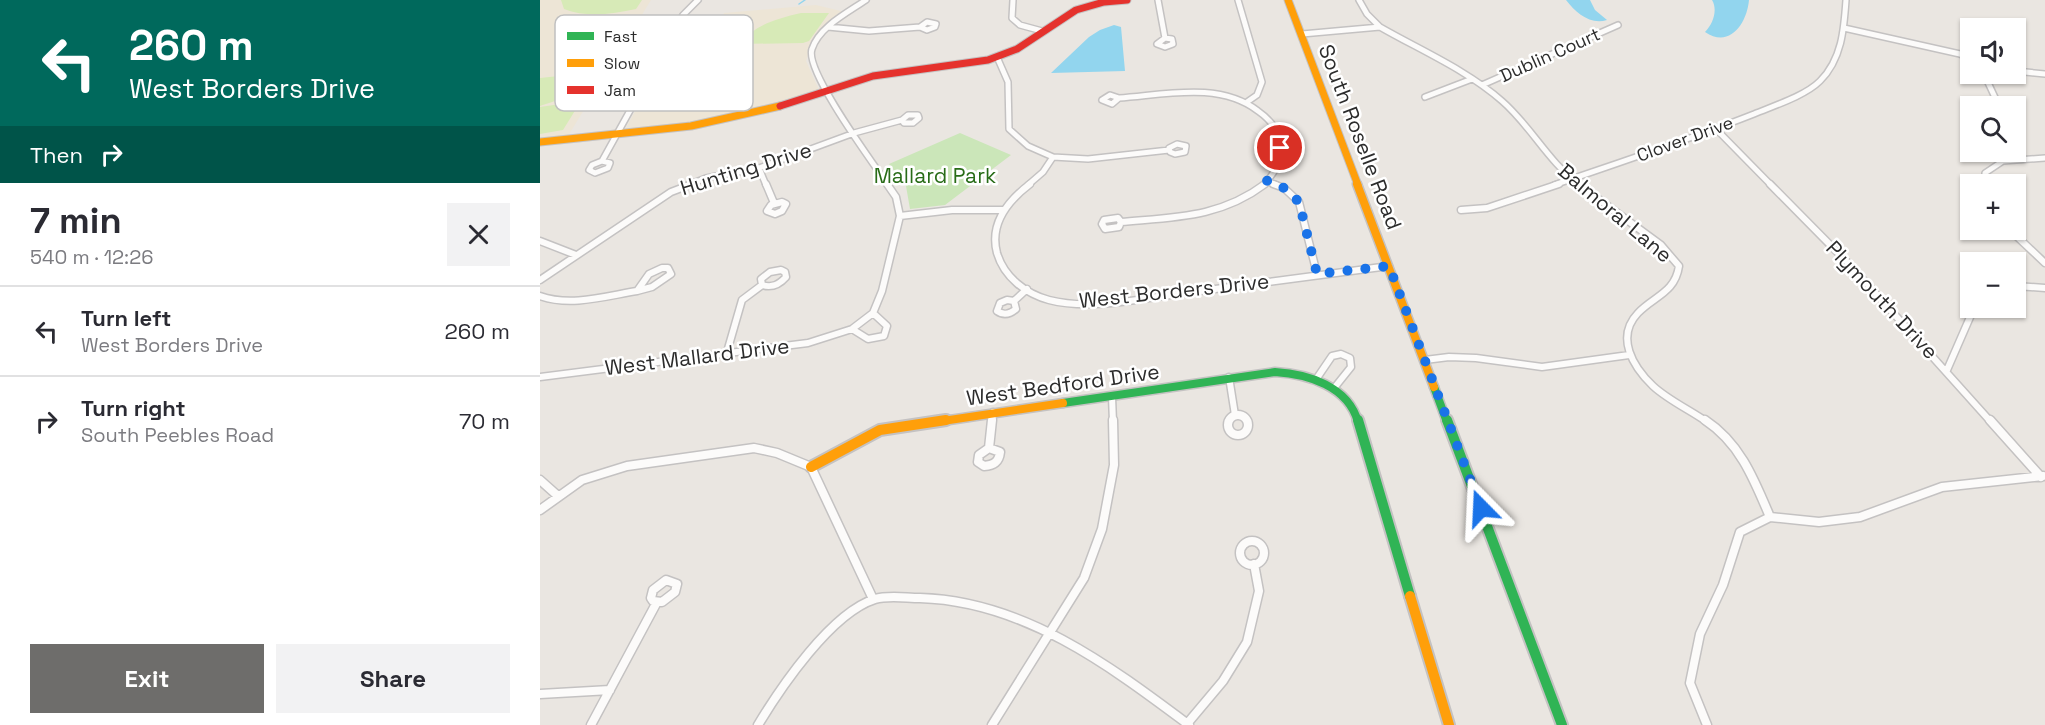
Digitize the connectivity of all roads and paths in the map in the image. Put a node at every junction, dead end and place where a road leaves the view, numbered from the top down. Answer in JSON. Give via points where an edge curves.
{"nodes":[{"id":1,"x":698,"y":0,"type":"edge"},
{"id":2,"x":867,"y":0,"type":"edge"},
{"id":3,"x":1013,"y":0,"type":"edge"},
{"id":4,"x":1127,"y":0,"type":"edge"},
{"id":5,"x":1158,"y":0,"type":"edge"},
{"id":6,"x":1238,"y":0,"type":"edge"},
{"id":7,"x":1288,"y":0,"type":"edge"},
{"id":8,"x":1359,"y":0,"type":"edge"},
{"id":9,"x":1846,"y":0,"type":"edge"},
{"id":10,"x":683,"y":15,"type":"edge"},
{"id":11,"x":1618,"y":25,"type":"dead end"},
{"id":12,"x":828,"y":27,"type":"junction"},
{"id":13,"x":920,"y":27,"type":"dead end"},
{"id":14,"x":1380,"y":27,"type":"junction"},
{"id":15,"x":1845,"y":28,"type":"junction"},
{"id":16,"x":1042,"y":32,"type":"junction"},
{"id":17,"x":1302,"y":34,"type":"junction"},
{"id":18,"x":1166,"y":38,"type":"dead end"},
{"id":19,"x":1960,"y":54,"type":"edge"},
{"id":20,"x":997,"y":57,"type":"junction"},
{"id":21,"x":2026,"y":72,"type":"edge"},
{"id":22,"x":2045,"y":74,"type":"edge"},
{"id":23,"x":1472,"y":79,"type":"junction"},
{"id":24,"x":1482,"y":84,"type":"junction"},
{"id":25,"x":826,"y":92,"type":"junction"},
{"id":26,"x":1425,"y":97,"type":"dead end"},
{"id":27,"x":1119,"y":99,"type":"dead end"},
{"id":28,"x":1247,"y":102,"type":"junction"},
{"id":29,"x":629,"y":111,"type":"edge"},
{"id":30,"x":902,"y":120,"type":"dead end"},
{"id":31,"x":1716,"y":129,"type":"junction"},
{"id":32,"x":855,"y":133,"type":"junction"},
{"id":33,"x":616,"y":135,"type":"junction"},
{"id":34,"x":540,"y":142,"type":"edge"},
{"id":35,"x":1169,"y":150,"type":"dead end"},
{"id":36,"x":1053,"y":158,"type":"junction"},
{"id":37,"x":2045,"y":158,"type":"edge"},
{"id":38,"x":2026,"y":159,"type":"edge"},
{"id":39,"x":602,"y":161,"type":"dead end"},
{"id":40,"x":2002,"y":162,"type":"edge"},
{"id":41,"x":759,"y":168,"type":"junction"},
{"id":42,"x":1985,"y":174,"type":"edge"},
{"id":43,"x":1572,"y":179,"type":"junction"},
{"id":44,"x":1267,"y":181,"type":"junction"},
{"id":45,"x":774,"y":203,"type":"dead end"},
{"id":46,"x":1003,"y":210,"type":"junction"},
{"id":47,"x":1461,"y":210,"type":"dead end"},
{"id":48,"x":900,"y":216,"type":"junction"},
{"id":49,"x":1121,"y":222,"type":"dead end"},
{"id":50,"x":2021,"y":240,"type":"edge"},
{"id":51,"x":540,"y":241,"type":"edge"},
{"id":52,"x":576,"y":255,"type":"junction"},
{"id":53,"x":2045,"y":263,"type":"edge"},
{"id":54,"x":1389,"y":266,"type":"junction"},
{"id":55,"x":1317,"y":274,"type":"junction"},
{"id":56,"x":540,"y":280,"type":"edge"},
{"id":57,"x":762,"y":285,"type":"dead end"},
{"id":58,"x":2026,"y":287,"type":"edge"},
{"id":59,"x":2045,"y":288,"type":"edge"},
{"id":60,"x":1027,"y":289,"type":"junction"},
{"id":61,"x":637,"y":291,"type":"junction"},
{"id":62,"x":540,"y":296,"type":"edge"},
{"id":63,"x":1014,"y":301,"type":"dead end"},
{"id":64,"x":873,"y":313,"type":"junction"},
{"id":65,"x":1970,"y":318,"type":"edge"},
{"id":66,"x":852,"y":328,"type":"junction"},
{"id":67,"x":727,"y":352,"type":"junction"},
{"id":68,"x":1629,"y":354,"type":"junction"},
{"id":69,"x":1425,"y":360,"type":"junction"},
{"id":70,"x":1947,"y":370,"type":"junction"},
{"id":71,"x":540,"y":377,"type":"edge"},
{"id":72,"x":1229,"y":377,"type":"junction"},
{"id":73,"x":1317,"y":378,"type":"junction"},
{"id":74,"x":1332,"y":385,"type":"junction"},
{"id":75,"x":1112,"y":397,"type":"junction"},
{"id":76,"x":993,"y":412,"type":"junction"},
{"id":77,"x":1235,"y":416,"type":"dead end"},
{"id":78,"x":990,"y":448,"type":"dead end"},
{"id":79,"x":811,"y":467,"type":"junction"},
{"id":80,"x":2043,"y":476,"type":"edge"},
{"id":81,"x":540,"y":480,"type":"edge"},
{"id":82,"x":558,"y":496,"type":"junction"},
{"id":83,"x":540,"y":510,"type":"edge"},
{"id":84,"x":1770,"y":517,"type":"junction"},
{"id":85,"x":1254,"y":564,"type":"dead end"},
{"id":86,"x":873,"y":600,"type":"junction"},
{"id":87,"x":657,"y":602,"type":"dead end"},
{"id":88,"x":1051,"y":634,"type":"junction"},
{"id":89,"x":610,"y":690,"type":"junction"},
{"id":90,"x":540,"y":694,"type":"edge"},
{"id":91,"x":591,"y":725,"type":"edge"},
{"id":92,"x":758,"y":725,"type":"edge"},
{"id":93,"x":992,"y":725,"type":"edge"},
{"id":94,"x":1187,"y":725,"type":"edge"},
{"id":95,"x":1449,"y":725,"type":"edge"},
{"id":96,"x":1562,"y":725,"type":"edge"},
{"id":97,"x":1707,"y":725,"type":"edge"}],
"edges":[{"from":1,"to":10,"type":"street"},
{"from":2,"to":12,"type":"street"},
{"from":3,"to":16,"type":"street","via":[[1012,18]]},
{"from":4,"to":16,"type":"main road","via":[[1076,10]]},
{"from":5,"to":18,"type":"street"},
{"from":6,"to":28,"type":"street","via":[[1262,82],[1257,95]]},
{"from":7,"to":17,"type":"main road","name":"South Roselle Road"},
{"from":8,"to":14,"type":"street","name":"Balmoral Lane"},
{"from":9,"to":15,"type":"street","name":"Clover Drive"},
{"from":11,"to":24,"type":"street","name":"Dublin Court"},
{"from":12,"to":13,"type":"street","via":[[869,31]]},
{"from":12,"to":25,"type":"street","via":[[810,56]]},
{"from":14,"to":17,"type":"street"},
{"from":14,"to":23,"type":"street","name":"Balmoral Lane"},
{"from":15,"to":19,"type":"street"},
{"from":15,"to":31,"type":"street","name":"Clover Drive","via":[[1837,57],[1819,82],[1786,101]]},
{"from":16,"to":20,"type":"main road"},
{"from":17,"to":54,"type":"main road","name":"South Roselle Road"},
{"from":20,"to":25,"type":"main road","via":[[873,76]]},
{"from":20,"to":36,"type":"street","via":[[1009,77],[1009,129],[1028,146]]},
{"from":21,"to":22,"type":"street"},
{"from":23,"to":24,"type":"street","name":"Balmoral Lane"},
{"from":23,"to":26,"type":"street"},
{"from":24,"to":43,"type":"street","name":"Balmoral Lane","via":[[1504,102]]},
{"from":25,"to":32,"type":"street"},
{"from":25,"to":33,"type":"main road","via":[[742,118]]},
{"from":27,"to":28,"type":"street","via":[[1193,92]]},
{"from":28,"to":44,"type":"street","via":[[1268,117],[1280,136],[1279,160]]},
{"from":29,"to":33,"type":"street"},
{"from":30,"to":32,"type":"street","name":"Hunting Drive"},
{"from":31,"to":43,"type":"street","name":"Clover Drive"},
{"from":31,"to":70,"type":"street","name":"Plymouth Drive"},
{"from":32,"to":41,"type":"street","name":"Hunting Drive"},
{"from":32,"to":48,"type":"street","via":[[896,197]]},
{"from":33,"to":34,"type":"main road"},
{"from":33,"to":39,"type":"street"},
{"from":35,"to":36,"type":"street","via":[[1088,159]]},
{"from":36,"to":46,"type":"street","name":"West Borders Drive"},
{"from":37,"to":38,"type":"street"},
{"from":40,"to":42,"type":"street"},
{"from":41,"to":45,"type":"street"},
{"from":41,"to":52,"type":"street","name":"Hunting Drive","via":[[706,178],[671,192]]},
{"from":43,"to":47,"type":"street","name":"Clover Drive","via":[[1487,208]]},
{"from":43,"to":68,"type":"street","name":"Balmoral Lane","via":[[1661,245],[1679,266],[1677,279],[1637,314],[1626,332]]},
{"from":44,"to":49,"type":"street","via":[[1223,208]]},
{"from":44,"to":55,"type":"street","via":[[1284,188],[1299,202]]},
{"from":46,"to":48,"type":"street","via":[[936,210]]},
{"from":46,"to":60,"type":"street","name":"West Borders Drive","via":[[996,231],[996,255],[1007,276]]},
{"from":48,"to":64,"type":"street"},
{"from":50,"to":53,"type":"street"},
{"from":51,"to":52,"type":"street"},
{"from":52,"to":56,"type":"street","name":"Hunting Drive"},
{"from":54,"to":55,"type":"street","name":"West Borders Drive"},
{"from":54,"to":69,"type":"main road","name":"South Roselle Road"},
{"from":55,"to":60,"type":"street","name":"West Borders Drive","via":[[1107,303],[1069,303],[1042,298]]},
{"from":57,"to":67,"type":"street","via":[[742,300]]},
{"from":58,"to":59,"type":"street"},
{"from":60,"to":63,"type":"street"},
{"from":61,"to":61,"type":"street","via":[[652,287],[671,274],[669,268],[659,267],[647,273]]},
{"from":61,"to":62,"type":"street","via":[[554,302]]},
{"from":64,"to":66,"type":"street","name":"West Mallard Drive"},
{"from":64,"to":66,"type":"street","via":[[887,326],[884,336],[868,339]]},
{"from":65,"to":70,"type":"street"},
{"from":66,"to":67,"type":"street","name":"West Mallard Drive","via":[[808,343]]},
{"from":67,"to":71,"type":"street","name":"West Mallard Drive"},
{"from":68,"to":69,"type":"street","via":[[1542,367],[1476,358]]},
{"from":68,"to":84,"type":"street","via":[[1653,386],[1723,432],[1750,469]]},
{"from":69,"to":96,"type":"main road","name":"South Roselle Road"},
{"from":70,"to":80,"type":"street","name":"Plymouth Drive"},
{"from":72,"to":73,"type":"main road","name":"West Bedford Drive","via":[[1286,371]]},
{"from":72,"to":75,"type":"main road","name":"West Bedford Drive"},
{"from":72,"to":77,"type":"street"},
{"from":73,"to":74,"type":"main road","name":"West Bedford Drive"},
{"from":73,"to":74,"type":"street","via":[[1332,356],[1346,355],[1351,367]]},
{"from":74,"to":95,"type":"main road","via":[[1357,417]]},
{"from":75,"to":76,"type":"main road","name":"West Bedford Drive"},
{"from":75,"to":88,"type":"street","via":[[1114,465],[1102,529],[1084,578]]},
{"from":76,"to":78,"type":"street"},
{"from":76,"to":79,"type":"main road","name":"West Bedford Drive","via":[[880,430]]},
{"from":79,"to":82,"type":"street","via":[[754,448],[627,465],[582,480]]},
{"from":79,"to":86,"type":"street"},
{"from":80,"to":84,"type":"street","via":[[1942,487],[1860,517],[1819,522]]},
{"from":81,"to":82,"type":"street"},
{"from":82,"to":83,"type":"street"},
{"from":84,"to":97,"type":"street","via":[[1740,532],[1723,585],[1700,634],[1690,683]]},
{"from":85,"to":94,"type":"street","via":[[1259,591],[1247,642],[1223,681]]},
{"from":86,"to":88,"type":"street","via":[[925,597],[982,607]]},
{"from":86,"to":92,"type":"street","via":[[830,631],[794,671]]},
{"from":87,"to":89,"type":"street"},
{"from":88,"to":93,"type":"street"},
{"from":88,"to":94,"type":"street","via":[[1097,658]]},
{"from":89,"to":90,"type":"street"},
{"from":89,"to":91,"type":"street"}]}
